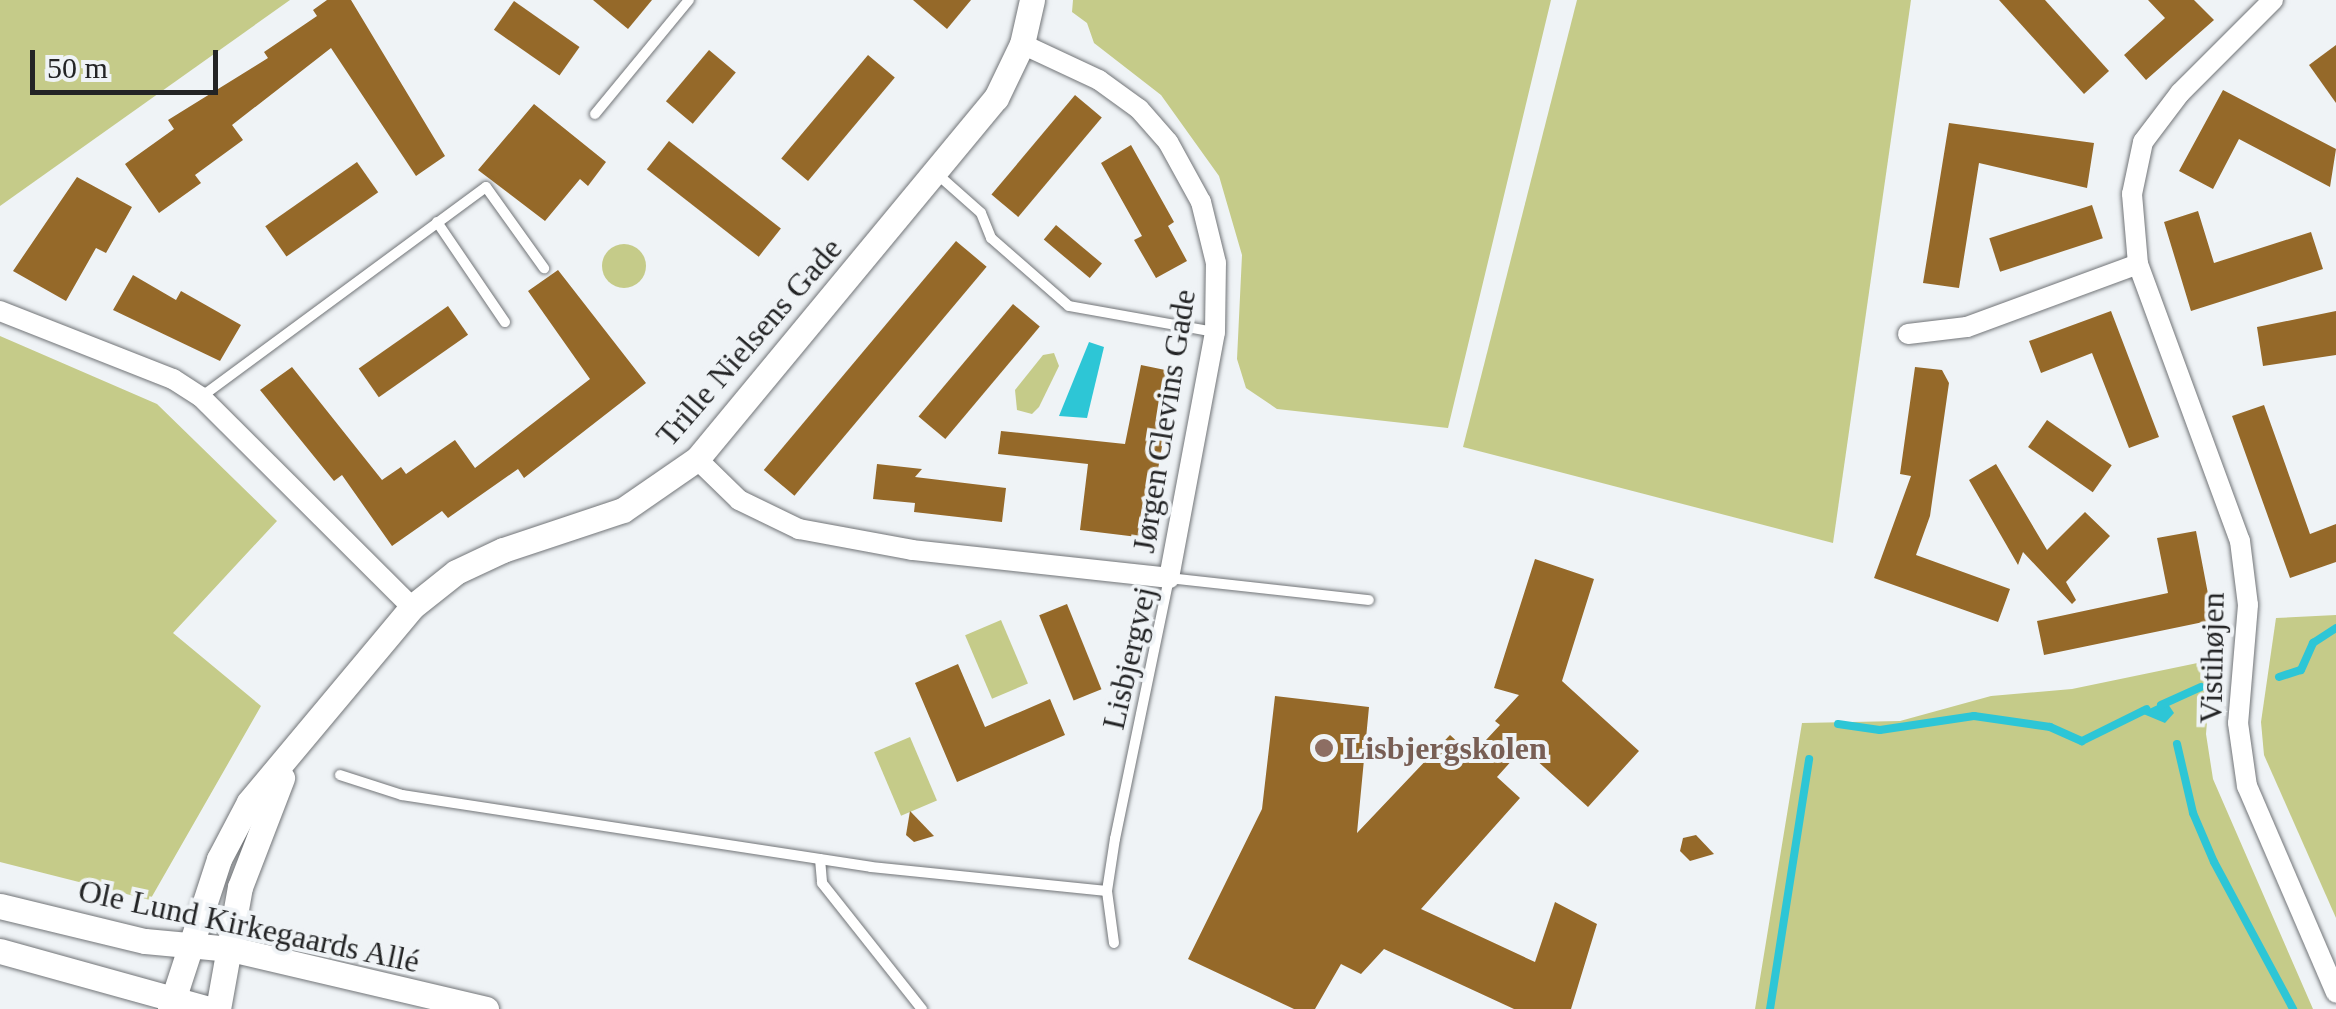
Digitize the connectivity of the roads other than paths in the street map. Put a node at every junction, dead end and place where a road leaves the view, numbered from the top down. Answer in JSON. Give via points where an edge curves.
{"nodes":[{"id":1,"x":689,"y":0,"type":"edge"},
{"id":2,"x":1032,"y":0,"type":"edge"},
{"id":3,"x":2273,"y":0,"type":"edge"},
{"id":4,"x":1022,"y":44,"type":"junction"},
{"id":5,"x":596,"y":114,"type":"dead end"},
{"id":6,"x":936,"y":173,"type":"junction"},
{"id":7,"x":437,"y":222,"type":"junction"},
{"id":8,"x":2138,"y":264,"type":"junction"},
{"id":9,"x":544,"y":268,"type":"dead end"},
{"id":10,"x":0,"y":311,"type":"edge"},
{"id":11,"x":506,"y":322,"type":"dead end"},
{"id":12,"x":1214,"y":332,"type":"junction"},
{"id":13,"x":1908,"y":334,"type":"dead end"},
{"id":14,"x":201,"y":396,"type":"junction"},
{"id":15,"x":697,"y":459,"type":"junction"},
{"id":16,"x":1169,"y":578,"type":"junction"},
{"id":17,"x":1369,"y":600,"type":"dead end"},
{"id":18,"x":412,"y":607,"type":"junction"},
{"id":19,"x":295,"y":750,"type":"junction"},
{"id":20,"x":340,"y":774,"type":"dead end"},
{"id":21,"x":820,"y":860,"type":"junction"},
{"id":22,"x":1108,"y":891,"type":"junction"},
{"id":23,"x":0,"y":906,"type":"edge"},
{"id":24,"x":1114,"y":943,"type":"dead end"},
{"id":25,"x":190,"y":945,"type":"junction"},
{"id":26,"x":231,"y":949,"type":"junction"},
{"id":27,"x":0,"y":951,"type":"edge"},
{"id":28,"x":2336,"y":992,"type":"edge"},
{"id":29,"x":172,"y":1003,"type":"edge"},
{"id":30,"x":209,"y":1009,"type":"edge"},
{"id":31,"x":218,"y":1009,"type":"edge"},
{"id":32,"x":486,"y":1009,"type":"edge"},
{"id":33,"x":922,"y":1009,"type":"edge"}],
"edges":[{"from":1,"to":5,"type":"lane"},
{"from":2,"to":4,"type":"street","name":"Trille Nielsens Gade"},
{"from":3,"to":8,"type":"street","name":"Vistihøjen","via":[[2180,93],[2143,142],[2132,194]]},
{"from":4,"to":6,"type":"street","name":"Trille Nielsens Gade","via":[[996,98]]},
{"from":4,"to":12,"type":"street","name":"Jørgen Clevins Gade","via":[[1098,80],[1139,109],[1168,142],[1201,202],[1216,262]]},
{"from":6,"to":12,"type":"lane","via":[[981,214],[991,238],[1069,306]]},
{"from":6,"to":15,"type":"street","name":"Trille Nielsens Gade"},
{"from":7,"to":9,"type":"lane","via":[[486,187]]},
{"from":7,"to":11,"type":"lane"},
{"from":7,"to":14,"type":"lane"},
{"from":8,"to":13,"type":"street","via":[[1966,327]]},
{"from":8,"to":28,"type":"street","name":"Vistihøjen","via":[[2240,542],[2248,606],[2238,724],[2247,786]]},
{"from":10,"to":14,"type":"street"},
{"from":12,"to":16,"type":"street","name":"Jørgen Clevins Gade"},
{"from":14,"to":18,"type":"street"},
{"from":15,"to":16,"type":"street","name":"Jørgen Clevins Gade","via":[[762,514],[799,528],[912,550]]},
{"from":15,"to":18,"type":"street","name":"Trille Nielsens Gade","via":[[622,510],[456,572]]},
{"from":16,"to":17,"type":"lane","name":"Lisbjergvej"},
{"from":16,"to":22,"type":"lane","name":"Lisbjergvej"},
{"from":18,"to":19,"type":"street","name":"Trille Nielsens Gade"},
{"from":19,"to":25,"type":"street","name":"Trille Nielsens Gade","via":[[250,802],[219,859]]},
{"from":19,"to":26,"type":"street","name":"Trille Nielsens Gade","via":[[240,887]]},
{"from":20,"to":21,"type":"lane","via":[[402,795]]},
{"from":21,"to":22,"type":"lane"},
{"from":21,"to":33,"type":"lane","via":[[822,883]]},
{"from":22,"to":24,"type":"lane","name":"Lisbjergvej"},
{"from":23,"to":25,"type":"street","name":"Ole Lund Kirkegaards Allé"},
{"from":25,"to":26,"type":"street","name":"Ole Lund Kirkegaards Allé"},
{"from":25,"to":29,"type":"street","name":"Trille Nielsens Gade"},
{"from":26,"to":31,"type":"street","name":"Trille Nielsens Gade"},
{"from":26,"to":32,"type":"street","name":"Ole Lund Kirkegaards Allé"},
{"from":27,"to":29,"type":"street"},
{"from":29,"to":30,"type":"street"}]}
